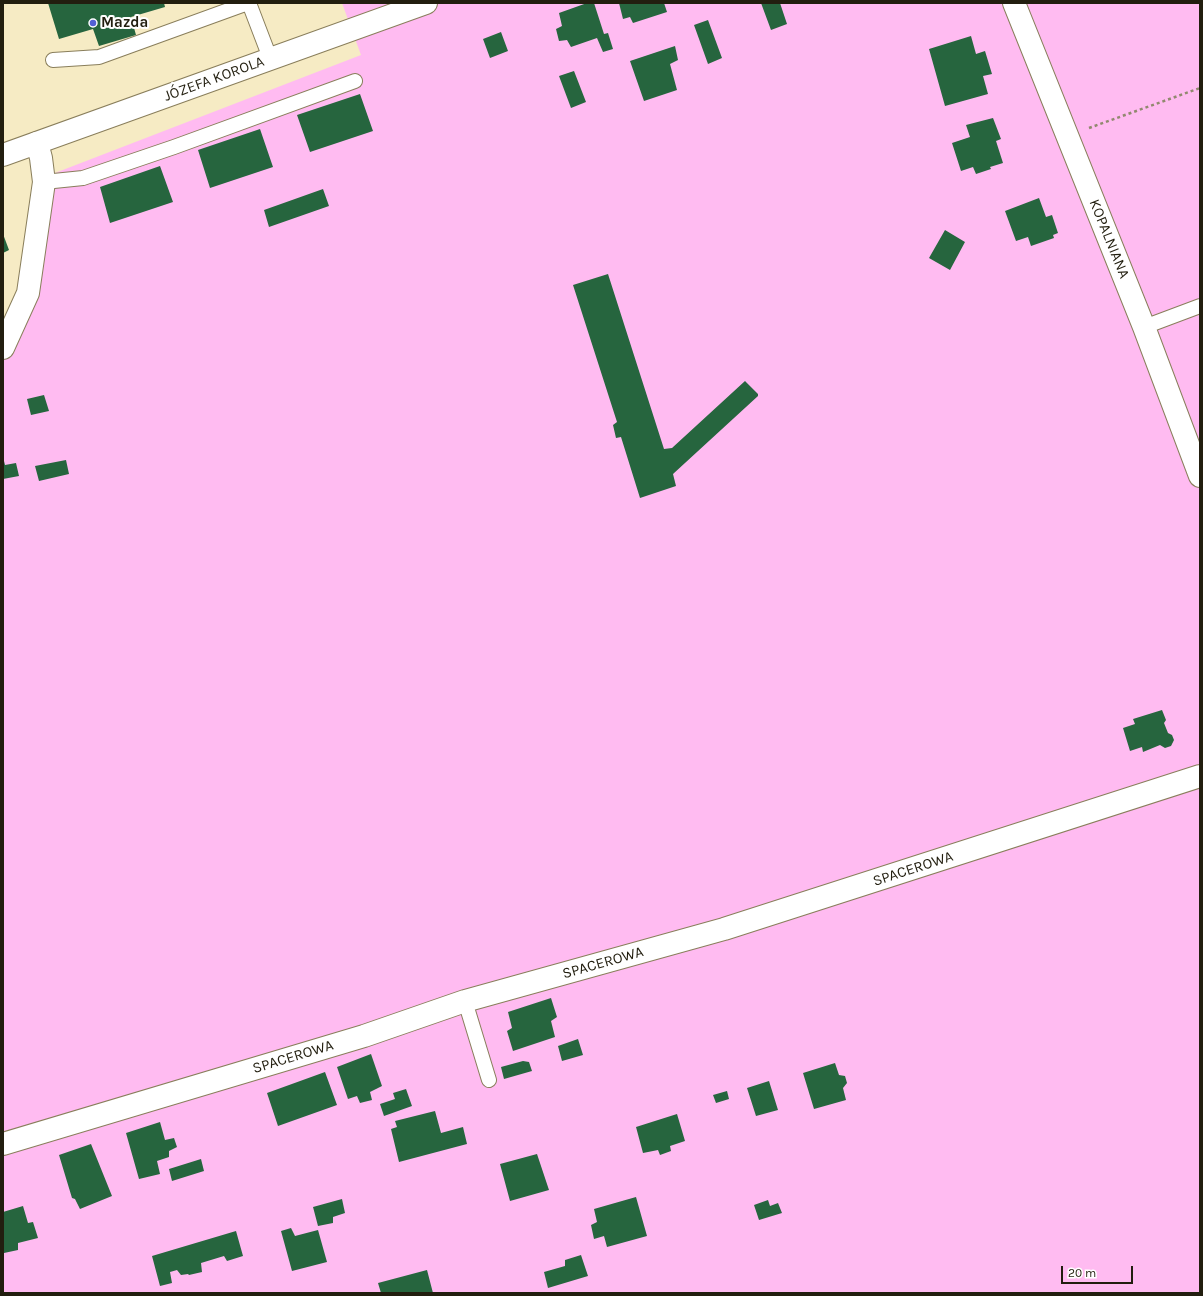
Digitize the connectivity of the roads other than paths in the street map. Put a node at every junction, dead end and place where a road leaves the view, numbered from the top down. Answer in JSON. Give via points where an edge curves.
{"nodes":[{"id":1,"x":248,"y":3,"type":"edge"},
{"id":2,"x":426,"y":3,"type":"edge"},
{"id":3,"x":1014,"y":3,"type":"edge"},
{"id":4,"x":270,"y":58,"type":"junction"},
{"id":5,"x":53,"y":60,"type":"dead end"},
{"id":6,"x":356,"y":81,"type":"dead end"},
{"id":7,"x":37,"y":143,"type":"junction"},
{"id":8,"x":3,"y":155,"type":"edge"},
{"id":9,"x":44,"y":182,"type":"junction"},
{"id":10,"x":1200,"y":306,"type":"edge"},
{"id":11,"x":1144,"y":327,"type":"junction"},
{"id":12,"x":3,"y":348,"type":"edge"},
{"id":13,"x":1200,"y":476,"type":"edge"},
{"id":14,"x":1200,"y":776,"type":"edge"},
{"id":15,"x":465,"y":1002,"type":"junction"},
{"id":16,"x":489,"y":1080,"type":"dead end"},
{"id":17,"x":3,"y":1144,"type":"edge"}],
"edges":[{"from":1,"to":4,"type":"lane"},
{"from":1,"to":5,"type":"lane","via":[[99,57]]},
{"from":2,"to":4,"type":"main road","name":"JÓZEFA KOROLA"},
{"from":3,"to":11,"type":"main road","name":"KOPALNIANA"},
{"from":4,"to":7,"type":"main road","name":"JÓZEFA KOROLA"},
{"from":6,"to":9,"type":"lane","via":[[83,178]]},
{"from":7,"to":8,"type":"main road","name":"JÓZEFA KOROLA"},
{"from":7,"to":9,"type":"main road"},
{"from":9,"to":12,"type":"main road","via":[[28,293]]},
{"from":10,"to":11,"type":"lane"},
{"from":11,"to":13,"type":"main road","name":"KOPALNIANA"},
{"from":14,"to":15,"type":"main road","name":"SPACEROWA","via":[[724,929]]},
{"from":15,"to":16,"type":"lane"},
{"from":15,"to":17,"type":"main road","name":"SPACEROWA","via":[[364,1036]]}]}
